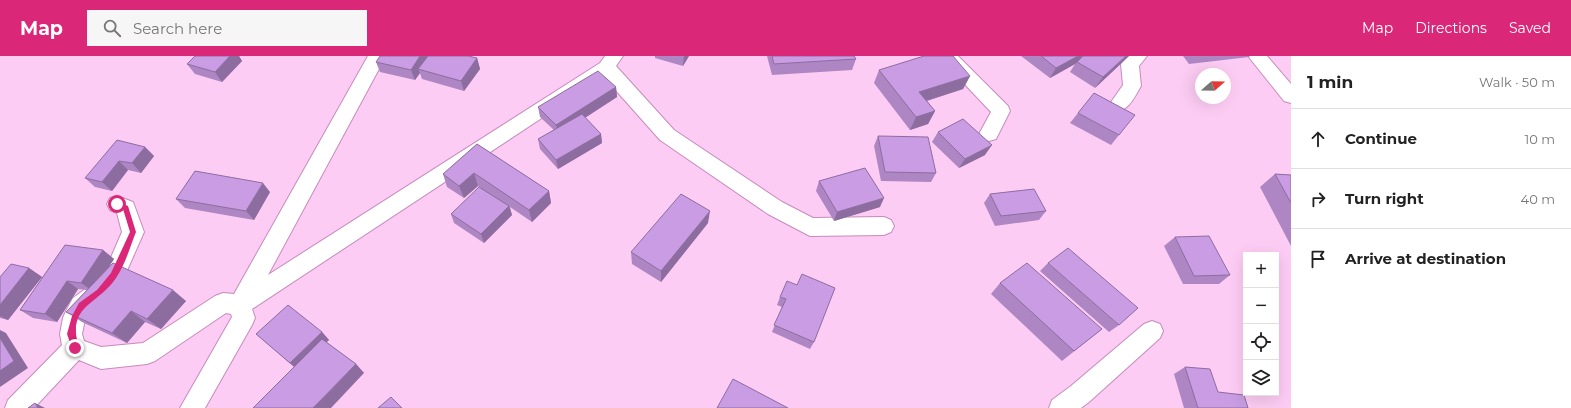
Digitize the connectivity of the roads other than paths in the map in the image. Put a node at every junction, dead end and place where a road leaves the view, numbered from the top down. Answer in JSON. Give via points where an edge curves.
{"nodes":[{"id":1,"x":377,"y":56,"type":"edge"},
{"id":2,"x":947,"y":56,"type":"edge"},
{"id":3,"x":1138,"y":56,"type":"edge"},
{"id":4,"x":1257,"y":56,"type":"edge"},
{"id":5,"x":610,"y":62,"type":"edge"},
{"id":6,"x":1291,"y":96,"type":"edge"},
{"id":7,"x":1118,"y":105,"type":"edge"},
{"id":8,"x":989,"y":134,"type":"dead end"},
{"id":9,"x":117,"y":204,"type":"dead end"},
{"id":10,"x":884,"y":226,"type":"dead end"},
{"id":11,"x":240,"y":305,"type":"junction"},
{"id":12,"x":1152,"y":331,"type":"dead end"},
{"id":13,"x":75,"y":348,"type":"junction"},
{"id":14,"x":17,"y":408,"type":"edge"},
{"id":15,"x":192,"y":408,"type":"edge"},
{"id":16,"x":1061,"y":408,"type":"edge"}],
"edges":[{"from":1,"to":11,"type":"street"},
{"from":2,"to":8,"type":"street","via":[[1000,111]]},
{"from":3,"to":7,"type":"street","via":[[1130,64],[1132,86]]},
{"from":4,"to":6,"type":"street"},
{"from":5,"to":10,"type":"street","via":[[667,135],[775,208],[810,227]]},
{"from":5,"to":11,"type":"street"},
{"from":9,"to":13,"type":"street","via":[[126,208],[133,232],[114,275],[99,292],[81,305],[74,318],[71,334]]},
{"from":11,"to":13,"type":"street","via":[[223,303],[147,353],[101,358]]},
{"from":11,"to":15,"type":"street","via":[[244,318]]},
{"from":12,"to":16,"type":"street"},
{"from":13,"to":14,"type":"street"}]}
